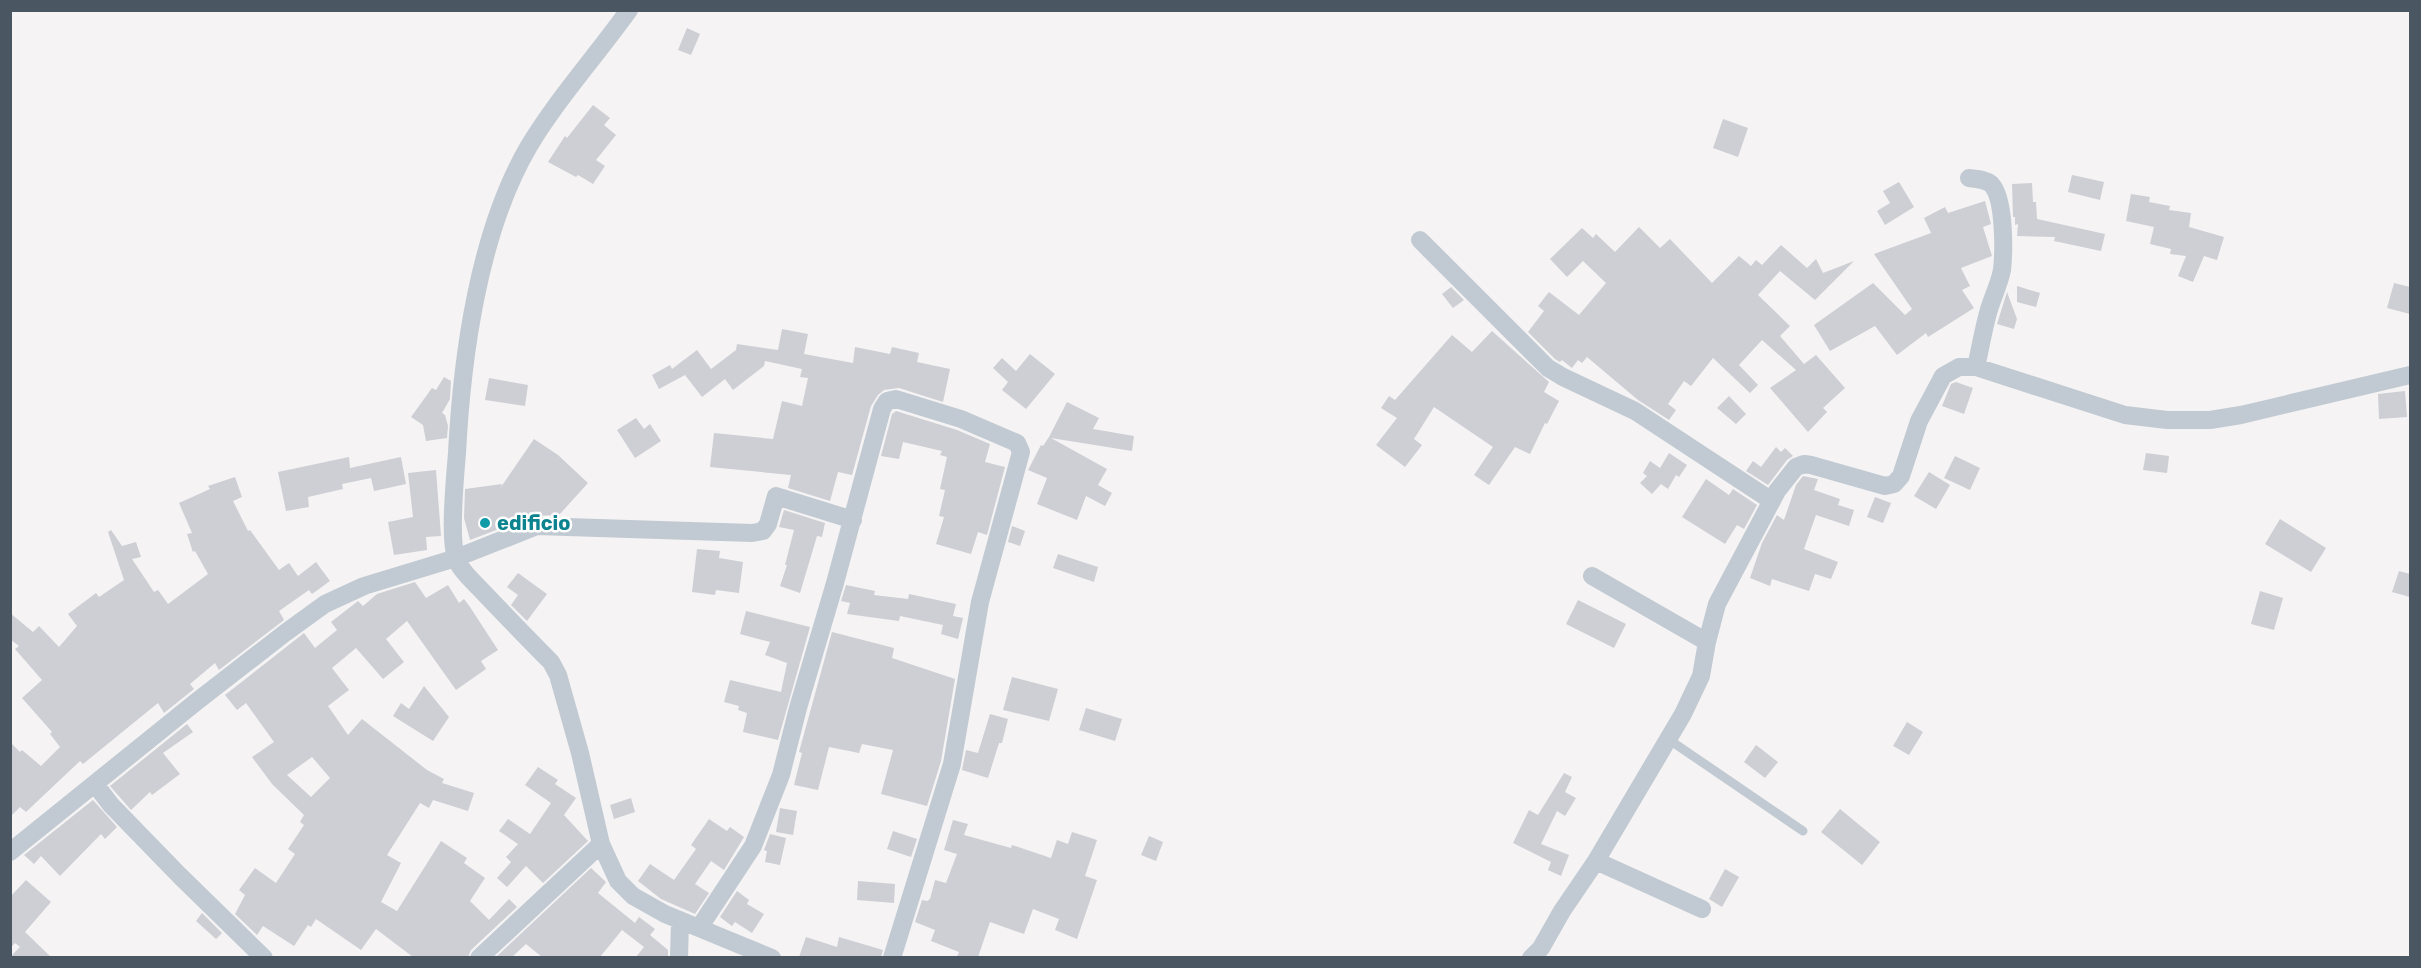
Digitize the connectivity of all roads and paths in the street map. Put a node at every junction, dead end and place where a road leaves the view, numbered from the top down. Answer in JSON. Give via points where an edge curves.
{"nodes":[{"id":1,"x":629,"y":10,"type":"edge"},
{"id":2,"x":1969,"y":178,"type":"dead end"},
{"id":3,"x":1420,"y":240,"type":"dead end"},
{"id":4,"x":1976,"y":368,"type":"junction"},
{"id":5,"x":2410,"y":375,"type":"edge"},
{"id":6,"x":1772,"y":501,"type":"junction"},
{"id":7,"x":853,"y":520,"type":"junction"},
{"id":8,"x":456,"y":558,"type":"junction"},
{"id":9,"x":1592,"y":576,"type":"dead end"},
{"id":10,"x":1707,"y":642,"type":"junction"},
{"id":11,"x":1668,"y":739,"type":"junction"},
{"id":12,"x":95,"y":784,"type":"junction"},
{"id":13,"x":1803,"y":831,"type":"dead end"},
{"id":14,"x":601,"y":844,"type":"junction"},
{"id":15,"x":10,"y":852,"type":"edge"},
{"id":16,"x":1596,"y":861,"type":"junction"},
{"id":17,"x":1702,"y":909,"type":"dead end"},
{"id":18,"x":680,"y":920,"type":"junction"},
{"id":19,"x":699,"y":928,"type":"junction"},
{"id":20,"x":264,"y":957,"type":"edge"},
{"id":21,"x":479,"y":957,"type":"edge"},
{"id":22,"x":679,"y":957,"type":"edge"},
{"id":23,"x":772,"y":957,"type":"edge"},
{"id":24,"x":892,"y":957,"type":"edge"},
{"id":25,"x":1532,"y":957,"type":"edge"}],
"edges":[{"from":1,"to":8,"type":"street","via":[[567,90],[530,146],[501,205],[465,362],[455,484]]},
{"from":2,"to":4,"type":"street","via":[[1992,185],[1999,201],[2003,234],[2002,268]]},
{"from":3,"to":6,"type":"street","via":[[1548,368],[1635,411]]},
{"from":4,"to":5,"type":"street","via":[[2125,415],[2167,420],[2241,415]]},
{"from":4,"to":6,"type":"street","via":[[1959,367],[1943,376],[1919,421],[1901,476],[1894,484],[1886,486],[1804,464],[1796,467]]},
{"from":6,"to":10,"type":"street","via":[[1718,604]]},
{"from":7,"to":8,"type":"street","via":[[776,496],[763,531],[537,526]]},
{"from":7,"to":19,"type":"street","via":[[781,775],[753,846]]},
{"from":7,"to":24,"type":"street","via":[[887,401],[896,399],[952,416],[1020,447],[1020,460],[980,602],[952,764]]},
{"from":8,"to":12,"type":"street","via":[[364,586],[325,604]]},
{"from":8,"to":14,"type":"street","via":[[479,588],[551,662],[558,675]]},
{"from":9,"to":10,"type":"street"},
{"from":10,"to":11,"type":"street","via":[[1701,676]]},
{"from":11,"to":13,"type":"lane"},
{"from":11,"to":16,"type":"street"},
{"from":12,"to":15,"type":"street"},
{"from":12,"to":20,"type":"street","via":[[126,821]]},
{"from":14,"to":18,"type":"street","via":[[618,881],[633,896]]},
{"from":14,"to":21,"type":"street"},
{"from":16,"to":17,"type":"street"},
{"from":16,"to":25,"type":"street"},
{"from":18,"to":19,"type":"street"},
{"from":18,"to":22,"type":"street"},
{"from":19,"to":23,"type":"street"}]}
